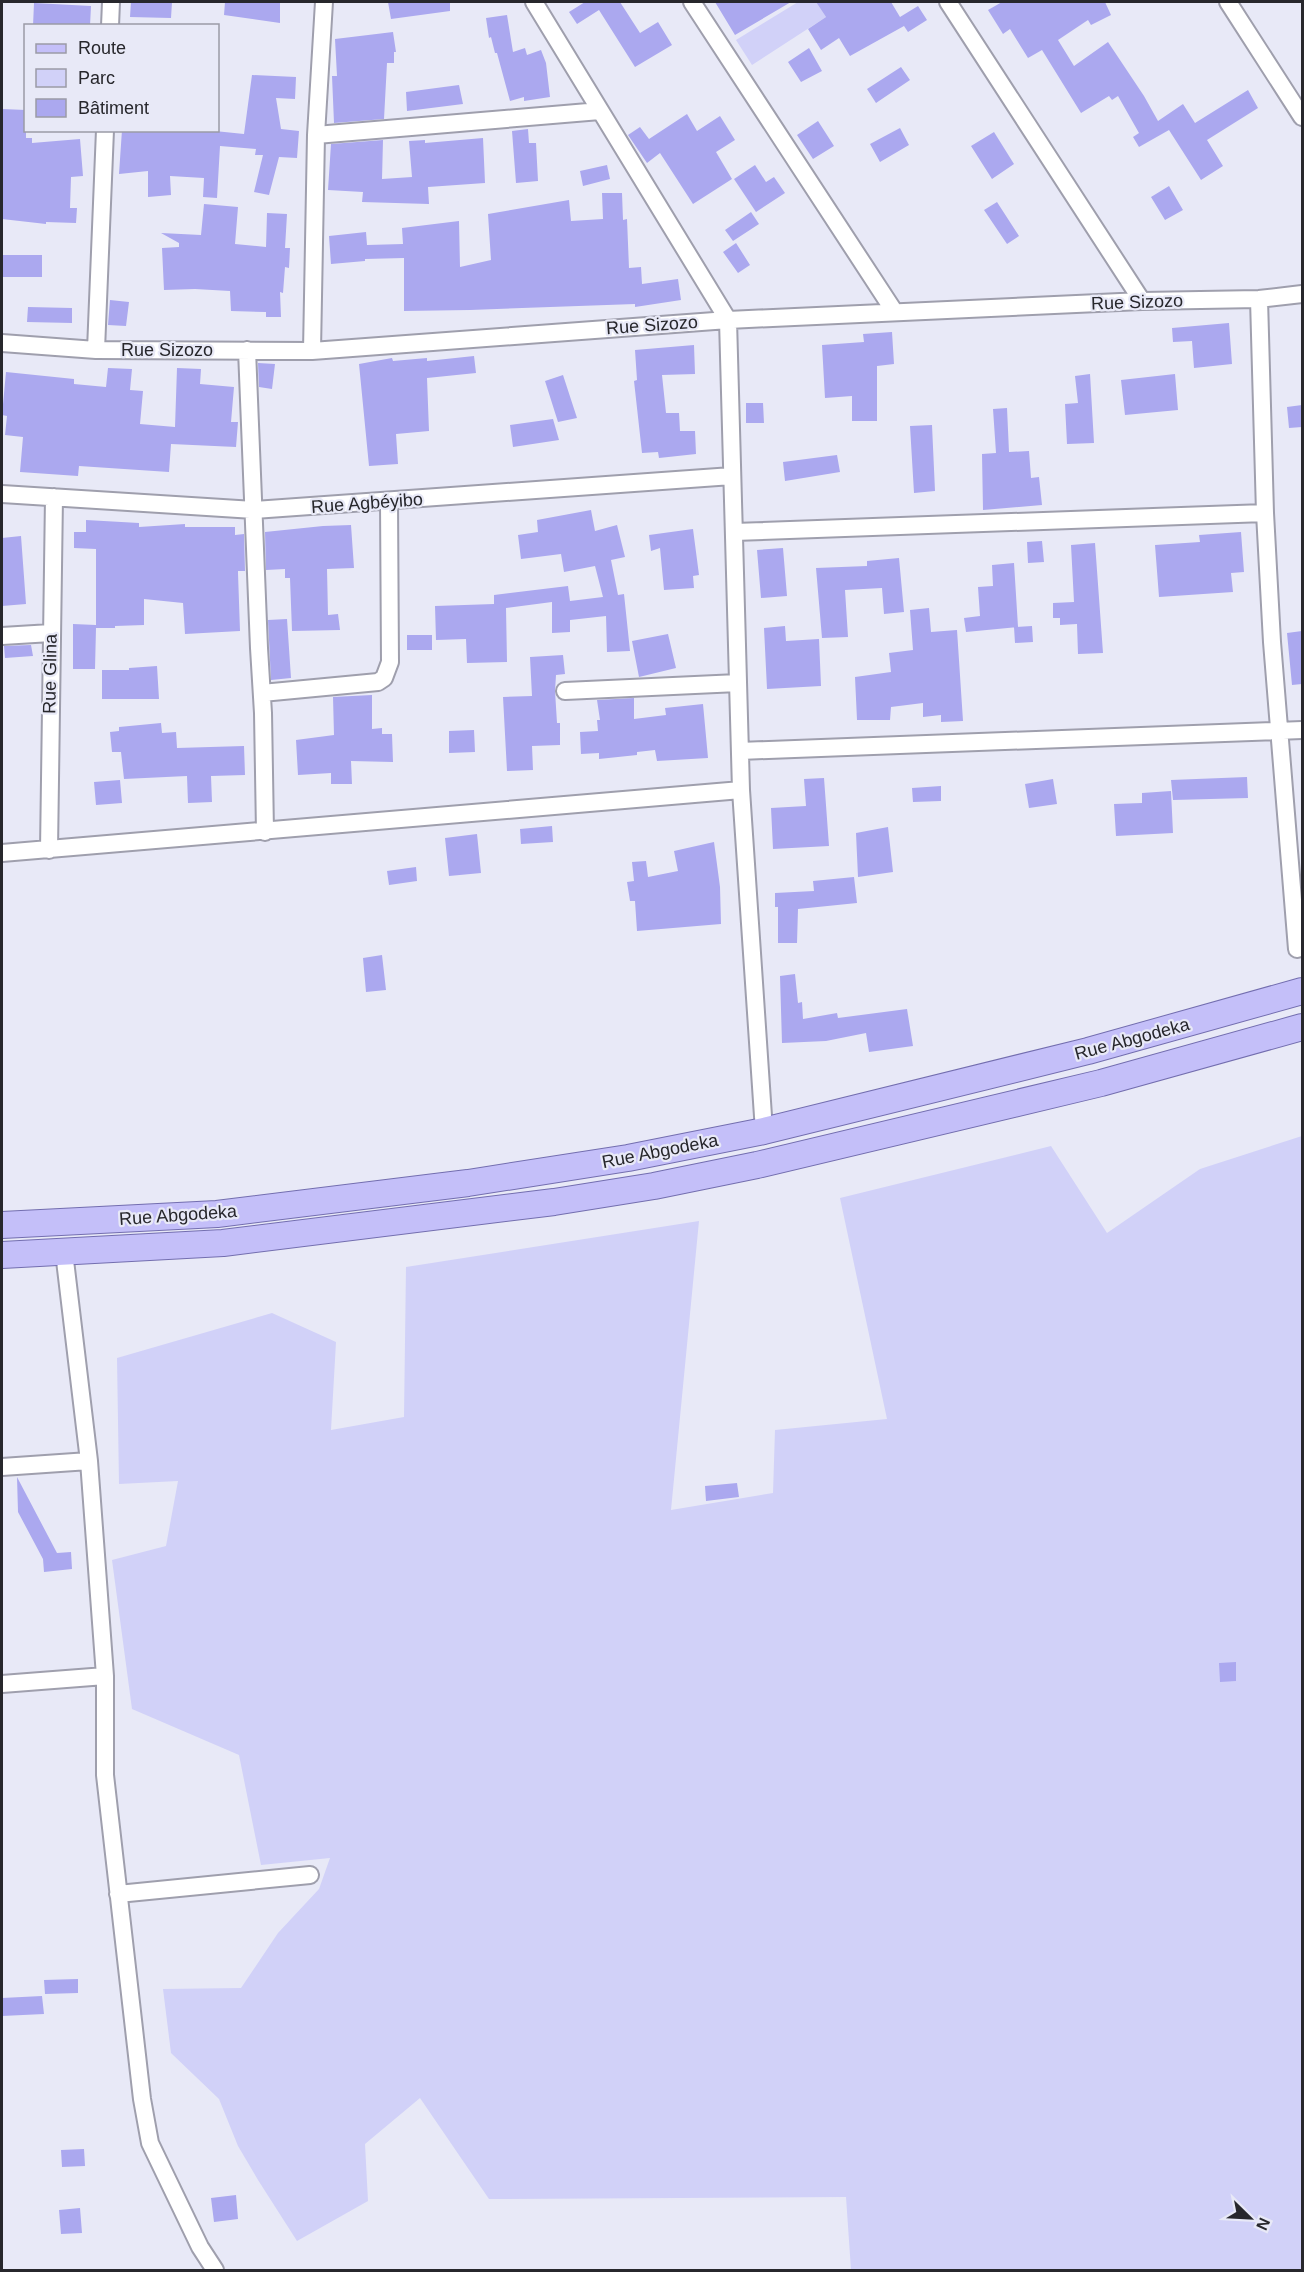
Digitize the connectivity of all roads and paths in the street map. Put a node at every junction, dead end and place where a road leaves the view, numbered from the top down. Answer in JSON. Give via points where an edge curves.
{"nodes":[{"id":1,"x":111,"y":2,"type":"edge"},
{"id":2,"x":324,"y":2,"type":"edge"},
{"id":3,"x":534,"y":2,"type":"edge"},
{"id":4,"x":692,"y":2,"type":"edge"},
{"id":5,"x":948,"y":2,"type":"edge"},
{"id":6,"x":1228,"y":2,"type":"edge"},
{"id":7,"x":110,"y":24,"type":"edge"},
{"id":8,"x":600,"y":111,"type":"junction"},
{"id":9,"x":1302,"y":117,"type":"edge"},
{"id":10,"x":105,"y":132,"type":"edge"},
{"id":11,"x":316,"y":135,"type":"junction"},
{"id":12,"x":1302,"y":294,"type":"edge"},
{"id":13,"x":1259,"y":299,"type":"junction"},
{"id":14,"x":1142,"y":301,"type":"junction"},
{"id":15,"x":894,"y":311,"type":"junction"},
{"id":16,"x":728,"y":320,"type":"junction"},
{"id":17,"x":2,"y":343,"type":"edge"},
{"id":18,"x":96,"y":350,"type":"junction"},
{"id":19,"x":247,"y":350,"type":"junction"},
{"id":20,"x":312,"y":351,"type":"junction"},
{"id":21,"x":732,"y":476,"type":"junction"},
{"id":22,"x":2,"y":494,"type":"edge"},
{"id":23,"x":54,"y":497,"type":"junction"},
{"id":24,"x":389,"y":502,"type":"junction"},
{"id":25,"x":254,"y":510,"type":"junction"},
{"id":26,"x":1265,"y":513,"type":"junction"},
{"id":27,"x":734,"y":532,"type":"junction"},
{"id":28,"x":51,"y":633,"type":"junction"},
{"id":29,"x":2,"y":636,"type":"edge"},
{"id":30,"x":738,"y":683,"type":"junction"},
{"id":31,"x":566,"y":691,"type":"dead end"},
{"id":32,"x":262,"y":693,"type":"junction"},
{"id":33,"x":1279,"y":730,"type":"junction"},
{"id":34,"x":1302,"y":730,"type":"edge"},
{"id":35,"x":740,"y":751,"type":"junction"},
{"id":36,"x":741,"y":790,"type":"junction"},
{"id":37,"x":265,"y":832,"type":"junction"},
{"id":38,"x":49,"y":850,"type":"junction"},
{"id":39,"x":2,"y":853,"type":"edge"},
{"id":40,"x":1297,"y":949,"type":"dead end"},
{"id":41,"x":1302,"y":991,"type":"edge"},
{"id":42,"x":1302,"y":1027,"type":"edge"},
{"id":43,"x":764,"y":1131,"type":"junction"},
{"id":44,"x":2,"y":1225,"type":"edge"},
{"id":45,"x":64,"y":1252,"type":"junction"},
{"id":46,"x":2,"y":1255,"type":"edge"},
{"id":47,"x":89,"y":1461,"type":"junction"},
{"id":48,"x":2,"y":1467,"type":"edge"},
{"id":49,"x":105,"y":1676,"type":"junction"},
{"id":50,"x":2,"y":1684,"type":"edge"},
{"id":51,"x":310,"y":1875,"type":"dead end"},
{"id":52,"x":118,"y":1894,"type":"junction"},
{"id":53,"x":215,"y":2271,"type":"edge"}],
"edges":[{"from":1,"to":7,"type":"street"},
{"from":2,"to":11,"type":"street"},
{"from":3,"to":8,"type":"street"},
{"from":4,"to":15,"type":"street"},
{"from":5,"to":14,"type":"street"},
{"from":6,"to":9,"type":"street"},
{"from":8,"to":11,"type":"street"},
{"from":8,"to":16,"type":"street"},
{"from":10,"to":18,"type":"street"},
{"from":11,"to":20,"type":"street"},
{"from":12,"to":13,"type":"street","name":"Rue Sizozo"},
{"from":13,"to":14,"type":"street","name":"Rue Sizozo"},
{"from":13,"to":26,"type":"street"},
{"from":14,"to":15,"type":"street","name":"Rue Sizozo"},
{"from":15,"to":16,"type":"street","name":"Rue Sizozo"},
{"from":16,"to":20,"type":"street","name":"Rue Sizozo"},
{"from":16,"to":21,"type":"street"},
{"from":17,"to":18,"type":"street","name":"Rue Sizozo"},
{"from":18,"to":19,"type":"street","name":"Rue Sizozo"},
{"from":19,"to":20,"type":"street","name":"Rue Sizozo"},
{"from":19,"to":25,"type":"street"},
{"from":21,"to":24,"type":"street","name":"Rue Agbéyibo"},
{"from":21,"to":27,"type":"street"},
{"from":22,"to":23,"type":"street","name":"Rue Agbéyibo"},
{"from":23,"to":25,"type":"street","name":"Rue Agbéyibo"},
{"from":23,"to":28,"type":"street","name":"Rue Glina"},
{"from":24,"to":25,"type":"street","name":"Rue Agbéyibo"},
{"from":24,"to":32,"type":"street","via":[[390,662],[384,678],[355,685]]},
{"from":25,"to":32,"type":"street"},
{"from":26,"to":27,"type":"street"},
{"from":26,"to":33,"type":"street"},
{"from":27,"to":30,"type":"street"},
{"from":28,"to":29,"type":"street"},
{"from":28,"to":38,"type":"street","name":"Rue Glina"},
{"from":30,"to":31,"type":"street"},
{"from":30,"to":35,"type":"street"},
{"from":32,"to":37,"type":"street"},
{"from":33,"to":34,"type":"street"},
{"from":33,"to":35,"type":"street"},
{"from":33,"to":40,"type":"street"},
{"from":35,"to":36,"type":"street"},
{"from":36,"to":37,"type":"street"},
{"from":36,"to":43,"type":"street"},
{"from":37,"to":38,"type":"street"},
{"from":38,"to":39,"type":"street"},
{"from":41,"to":43,"type":"main road","name":"Rue Abgodeka","via":[[1088,1052]]},
{"from":42,"to":45,"type":"main road","name":"Rue Abgodeka","via":[[1101,1083],[757,1165],[654,1185],[554,1203],[223,1243]]},
{"from":43,"to":44,"type":"main road","name":"Rue Abgodeka","via":[[617,1160],[340,1200],[217,1214]]},
{"from":45,"to":46,"type":"main road","name":"Rue Abgodeka"},
{"from":45,"to":47,"type":"street"},
{"from":47,"to":48,"type":"street"},
{"from":47,"to":49,"type":"street"},
{"from":49,"to":50,"type":"street"},
{"from":49,"to":52,"type":"street","via":[[105,1774]]},
{"from":51,"to":52,"type":"street"},
{"from":52,"to":53,"type":"street","via":[[150,2143]]}]}
